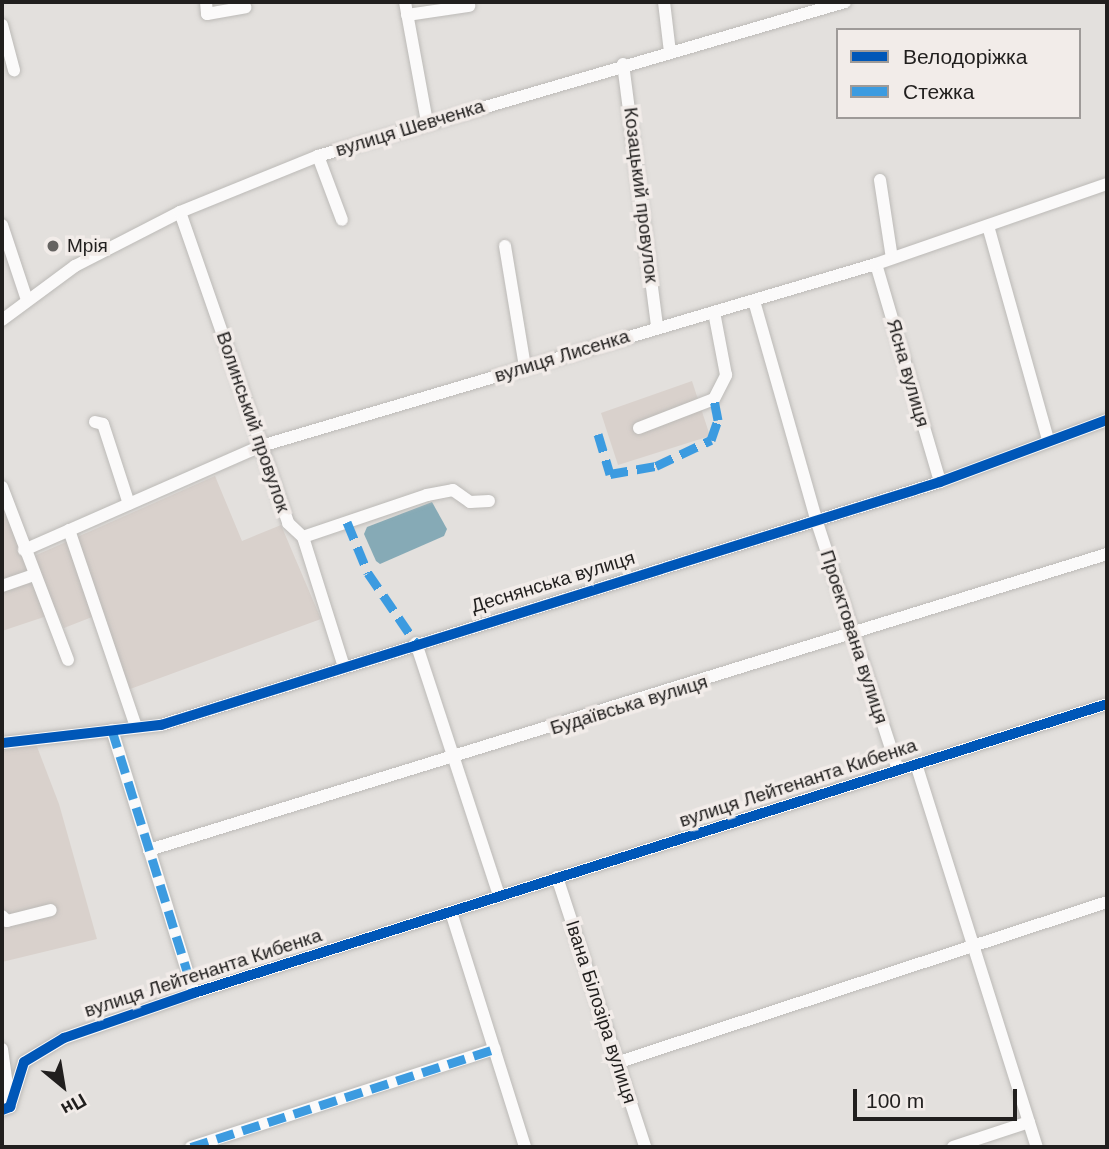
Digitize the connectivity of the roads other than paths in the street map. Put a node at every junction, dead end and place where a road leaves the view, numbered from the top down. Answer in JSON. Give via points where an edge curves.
{"nodes":[{"id":1,"x":206,"y":2,"type":"edge"},
{"id":2,"x":664,"y":2,"type":"edge"},
{"id":3,"x":845,"y":2,"type":"edge"},
{"id":4,"x":469,"y":6,"type":"dead end"},
{"id":5,"x":245,"y":7,"type":"dead end"},
{"id":6,"x":406,"y":8,"type":"edge"},
{"id":7,"x":2,"y":25,"type":"edge"},
{"id":8,"x":670,"y":52,"type":"junction"},
{"id":9,"x":624,"y":64,"type":"junction"},
{"id":10,"x":14,"y":71,"type":"dead end"},
{"id":11,"x":427,"y":122,"type":"junction"},
{"id":12,"x":318,"y":156,"type":"junction"},
{"id":13,"x":880,"y":180,"type":"dead end"},
{"id":14,"x":1107,"y":184,"type":"edge"},
{"id":15,"x":180,"y":212,"type":"junction"},
{"id":16,"x":342,"y":220,"type":"dead end"},
{"id":17,"x":2,"y":225,"type":"edge"},
{"id":18,"x":988,"y":226,"type":"junction"},
{"id":19,"x":505,"y":246,"type":"dead end"},
{"id":20,"x":892,"y":258,"type":"junction"},
{"id":21,"x":876,"y":264,"type":"junction"},
{"id":22,"x":27,"y":300,"type":"junction"},
{"id":23,"x":754,"y":301,"type":"junction"},
{"id":24,"x":714,"y":312,"type":"junction"},
{"id":25,"x":2,"y":320,"type":"edge"},
{"id":26,"x":657,"y":326,"type":"junction"},
{"id":27,"x":525,"y":367,"type":"junction"},
{"id":28,"x":1107,"y":420,"type":"edge"},
{"id":29,"x":95,"y":422,"type":"dead end"},
{"id":30,"x":639,"y":428,"type":"dead end"},
{"id":31,"x":1048,"y":439,"type":"junction"},
{"id":32,"x":261,"y":446,"type":"junction"},
{"id":33,"x":940,"y":482,"type":"junction"},
{"id":34,"x":2,"y":487,"type":"edge"},
{"id":35,"x":489,"y":501,"type":"dead end"},
{"id":36,"x":129,"y":503,"type":"junction"},
{"id":37,"x":816,"y":519,"type":"junction"},
{"id":38,"x":69,"y":530,"type":"junction"},
{"id":39,"x":303,"y":537,"type":"junction"},
{"id":40,"x":24,"y":550,"type":"junction"},
{"id":41,"x":1107,"y":554,"type":"edge"},
{"id":42,"x":34,"y":575,"type":"junction"},
{"id":43,"x":2,"y":586,"type":"edge"},
{"id":44,"x":853,"y":635,"type":"junction"},
{"id":45,"x":416,"y":643,"type":"junction"},
{"id":46,"x":68,"y":660,"type":"dead end"},
{"id":47,"x":344,"y":667,"type":"junction"},
{"id":48,"x":1107,"y":704,"type":"edge"},
{"id":49,"x":136,"y":727,"type":"junction"},
{"id":50,"x":112,"y":730,"type":"junction"},
{"id":51,"x":2,"y":743,"type":"edge"},
{"id":52,"x":454,"y":759,"type":"junction"},
{"id":53,"x":916,"y":764,"type":"junction"},
{"id":54,"x":898,"y":770,"type":"junction"},
{"id":55,"x":149,"y":850,"type":"junction"},
{"id":56,"x":557,"y":877,"type":"junction"},
{"id":57,"x":499,"y":896,"type":"junction"},
{"id":58,"x":1107,"y":902,"type":"edge"},
{"id":59,"x":51,"y":910,"type":"dead end"},
{"id":60,"x":451,"y":912,"type":"junction"},
{"id":61,"x":2,"y":916,"type":"edge"},
{"id":62,"x":970,"y":945,"type":"junction"},
{"id":63,"x":194,"y":992,"type":"junction"},
{"id":64,"x":495,"y":1049,"type":"junction"},
{"id":65,"x":3,"y":1055,"type":"edge"},
{"id":66,"x":24,"y":1062,"type":"junction"},
{"id":67,"x":619,"y":1062,"type":"junction"},
{"id":68,"x":6,"y":1109,"type":"edge"},
{"id":69,"x":1029,"y":1122,"type":"junction"},
{"id":70,"x":191,"y":1147,"type":"edge"},
{"id":71,"x":525,"y":1147,"type":"edge"},
{"id":72,"x":645,"y":1147,"type":"edge"},
{"id":73,"x":953,"y":1147,"type":"edge"},
{"id":74,"x":1037,"y":1147,"type":"edge"}],
"edges":[{"from":1,"to":5,"type":"street","via":[[207,14]]},
{"from":2,"to":8,"type":"street"},
{"from":3,"to":8,"type":"street","name":"вулиця Шевченка"},
{"from":4,"to":6,"type":"street"},
{"from":6,"to":11,"type":"street"},
{"from":7,"to":10,"type":"street"},
{"from":8,"to":9,"type":"street","name":"вулиця Шевченка"},
{"from":9,"to":11,"type":"street","name":"вулиця Шевченка"},
{"from":9,"to":26,"type":"street","name":"Козацький провулок"},
{"from":11,"to":12,"type":"street","name":"вулиця Шевченка"},
{"from":12,"to":15,"type":"street","name":"вулиця Шевченка"},
{"from":12,"to":16,"type":"street"},
{"from":13,"to":20,"type":"street"},
{"from":14,"to":18,"type":"street","name":"вулиця Лисенка"},
{"from":15,"to":22,"type":"street","name":"вулиця Шевченка","via":[[75,266]]},
{"from":15,"to":32,"type":"street","name":"Волинський провулок"},
{"from":17,"to":22,"type":"street"},
{"from":18,"to":20,"type":"street","name":"вулиця Лисенка"},
{"from":18,"to":31,"type":"street"},
{"from":19,"to":27,"type":"street"},
{"from":20,"to":21,"type":"street","name":"вулиця Лисенка"},
{"from":21,"to":23,"type":"street","name":"вулиця Лисенка"},
{"from":21,"to":33,"type":"street","name":"Ясна вулиця"},
{"from":22,"to":25,"type":"street","name":"вулиця Шевченка"},
{"from":23,"to":24,"type":"street","name":"вулиця Лисенка"},
{"from":23,"to":37,"type":"street","name":"Проектована вулиця"},
{"from":24,"to":26,"type":"street","name":"вулиця Лисенка"},
{"from":24,"to":30,"type":"street","via":[[726,375],[714,399]]},
{"from":26,"to":27,"type":"street","name":"вулиця Лисенка"},
{"from":27,"to":32,"type":"street","name":"вулиця Лисенка"},
{"from":28,"to":31,"type":"street","name":"Деснянська вулиця"},
{"from":29,"to":36,"type":"street","via":[[103,424]]},
{"from":31,"to":33,"type":"street","name":"Деснянська вулиця"},
{"from":32,"to":36,"type":"street","name":"вулиця Лисенка"},
{"from":32,"to":39,"type":"street","name":"Волинський провулок","via":[[288,523]]},
{"from":33,"to":37,"type":"street","name":"Деснянська вулиця"},
{"from":34,"to":40,"type":"street"},
{"from":35,"to":39,"type":"street","via":[[470,502],[453,490],[427,495]]},
{"from":36,"to":38,"type":"street","name":"вулиця Лисенка"},
{"from":37,"to":44,"type":"street","name":"Проектована вулиця"},
{"from":37,"to":45,"type":"street","name":"Деснянська вулиця"},
{"from":38,"to":40,"type":"street","name":"вулиця Лисенка"},
{"from":38,"to":49,"type":"street"},
{"from":39,"to":47,"type":"street","name":"Волинський провулок"},
{"from":40,"to":42,"type":"street"},
{"from":41,"to":44,"type":"street","name":"Будаївська вулиця"},
{"from":42,"to":43,"type":"street"},
{"from":42,"to":46,"type":"street"},
{"from":44,"to":52,"type":"street","name":"Будаївська вулиця"},
{"from":44,"to":54,"type":"street","name":"Проектована вулиця"},
{"from":45,"to":47,"type":"street","name":"Деснянська вулиця"},
{"from":45,"to":52,"type":"street"},
{"from":47,"to":49,"type":"street","name":"Деснянська вулиця","via":[[161,725]]},
{"from":48,"to":53,"type":"street","name":"вулиця Лейтенанта Кибенка"},
{"from":49,"to":50,"type":"street","name":"Деснянська вулиця"},
{"from":50,"to":51,"type":"street","name":"Деснянська вулиця"},
{"from":50,"to":55,"type":"street"},
{"from":52,"to":55,"type":"street","name":"Будаївська вулиця"},
{"from":52,"to":57,"type":"street"},
{"from":53,"to":54,"type":"street","name":"вулиця Лейтенанта Кибенка"},
{"from":53,"to":62,"type":"street"},
{"from":54,"to":56,"type":"street","name":"вулиця Лейтенанта Кибенка"},
{"from":55,"to":63,"type":"street"},
{"from":56,"to":57,"type":"street","name":"вулиця Лейтенанта Кибенка"},
{"from":56,"to":67,"type":"street","name":"Івана Білозіра вулиця"},
{"from":57,"to":60,"type":"street","name":"вулиця Лейтенанта Кибенка"},
{"from":58,"to":62,"type":"street"},
{"from":59,"to":61,"type":"street","via":[[7,921]]},
{"from":60,"to":63,"type":"street","name":"вулиця Лейтенанта Кибенка"},
{"from":60,"to":64,"type":"street"},
{"from":62,"to":67,"type":"street"},
{"from":62,"to":69,"type":"street"},
{"from":63,"to":66,"type":"street","name":"вулиця Лейтенанта Кибенка","via":[[64,1038]]},
{"from":64,"to":70,"type":"street"},
{"from":64,"to":71,"type":"street"},
{"from":65,"to":66,"type":"street"},
{"from":65,"to":68,"type":"street"},
{"from":66,"to":68,"type":"street"},
{"from":67,"to":72,"type":"street","name":"Івана Білозіра вулиця"},
{"from":69,"to":73,"type":"street"},
{"from":69,"to":74,"type":"street"}]}
